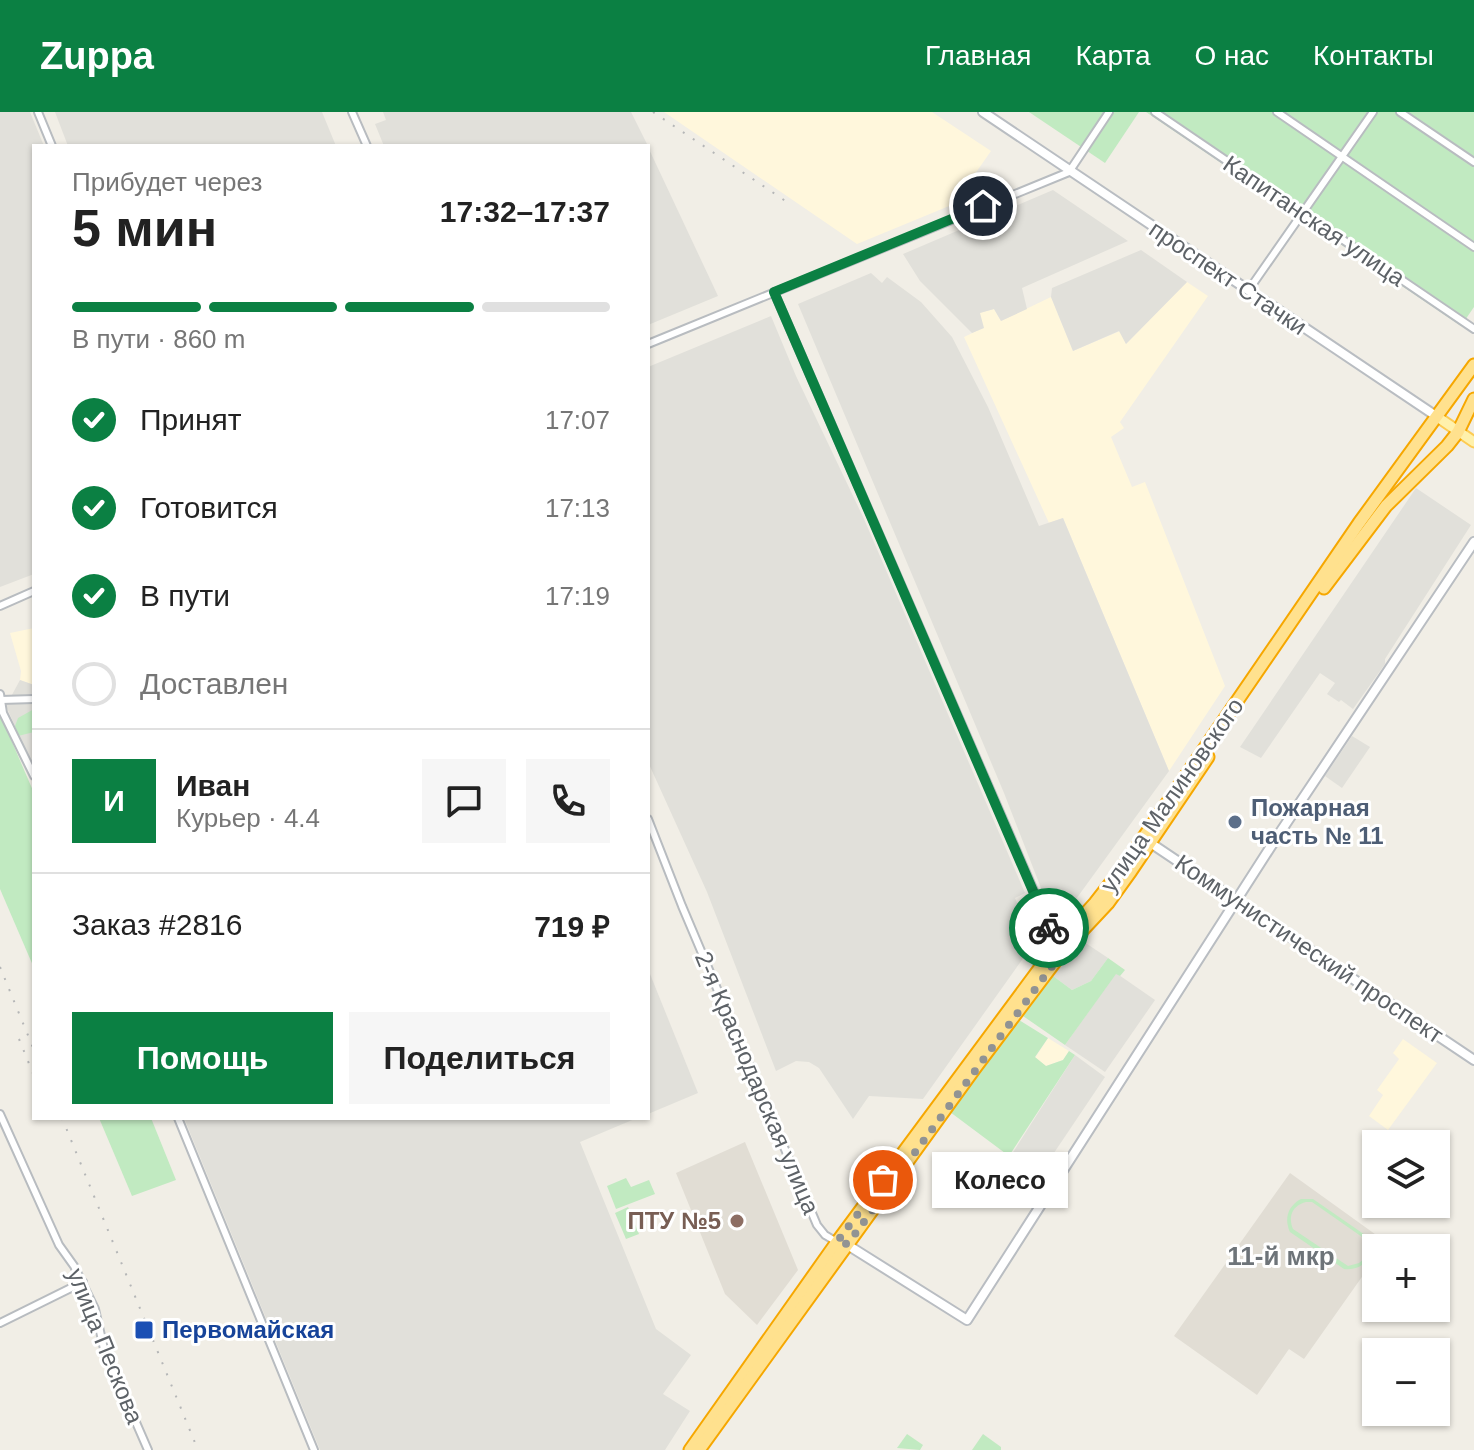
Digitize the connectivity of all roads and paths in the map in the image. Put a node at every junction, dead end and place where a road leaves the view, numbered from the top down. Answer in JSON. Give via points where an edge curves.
{"nodes":[{"id":1,"x":38,"y":112,"type":"edge"},
{"id":2,"x":352,"y":112,"type":"edge"},
{"id":3,"x":983,"y":112,"type":"edge"},
{"id":4,"x":1109,"y":112,"type":"edge"},
{"id":5,"x":1155,"y":112,"type":"edge"},
{"id":6,"x":1277,"y":112,"type":"edge"},
{"id":7,"x":1373,"y":112,"type":"edge"},
{"id":8,"x":1400,"y":112,"type":"edge"},
{"id":9,"x":51,"y":144,"type":"edge"},
{"id":10,"x":366,"y":144,"type":"edge"},
{"id":11,"x":1342,"y":157,"type":"junction"},
{"id":12,"x":1474,"y":162,"type":"edge"},
{"id":13,"x":1069,"y":172,"type":"junction"},
{"id":14,"x":1304,"y":213,"type":"junction"},
{"id":15,"x":1474,"y":247,"type":"edge"},
{"id":16,"x":1248,"y":291,"type":"junction"},
{"id":17,"x":774,"y":292,"type":"junction"},
{"id":18,"x":1474,"y":329,"type":"edge"},
{"id":19,"x":650,"y":343,"type":"edge"},
{"id":20,"x":1474,"y":365,"type":"edge"},
{"id":21,"x":1474,"y":399,"type":"edge"},
{"id":22,"x":1436,"y":416,"type":"junction"},
{"id":23,"x":1458,"y":432,"type":"junction"},
{"id":24,"x":1474,"y":442,"type":"edge"},
{"id":25,"x":1474,"y":542,"type":"edge"},
{"id":26,"x":32,"y":592,"type":"edge"},
{"id":27,"x":0,"y":606,"type":"edge"},
{"id":28,"x":1,"y":697,"type":"edge"},
{"id":29,"x":32,"y":699,"type":"edge"},
{"id":30,"x":32,"y":772,"type":"edge"},
{"id":31,"x":650,"y":824,"type":"edge"},
{"id":32,"x":1146,"y":840,"type":"junction"},
{"id":33,"x":1237,"y":901,"type":"junction"},
{"id":34,"x":1060,"y":947,"type":"junction"},
{"id":35,"x":1474,"y":1060,"type":"edge"},
{"id":36,"x":0,"y":1114,"type":"edge"},
{"id":37,"x":179,"y":1120,"type":"edge"},
{"id":38,"x":842,"y":1243,"type":"junction"},
{"id":39,"x":83,"y":1282,"type":"junction"},
{"id":40,"x":0,"y":1323,"type":"edge"},
{"id":41,"x":148,"y":1450,"type":"edge"},
{"id":42,"x":314,"y":1450,"type":"edge"},
{"id":43,"x":690,"y":1450,"type":"edge"},
{"id":44,"x":699,"y":1450,"type":"edge"}],
"edges":[{"from":1,"to":9,"type":"street"},
{"from":2,"to":10,"type":"street"},
{"from":3,"to":13,"type":"street","name":"проспект Стачки"},
{"from":4,"to":13,"type":"street"},
{"from":5,"to":14,"type":"street","name":"Капитанская улица"},
{"from":6,"to":11,"type":"street"},
{"from":7,"to":11,"type":"street"},
{"from":8,"to":12,"type":"street"},
{"from":11,"to":14,"type":"street"},
{"from":11,"to":15,"type":"street"},
{"from":13,"to":16,"type":"street","name":"проспект Стачки"},
{"from":13,"to":17,"type":"street"},
{"from":14,"to":16,"type":"street"},
{"from":14,"to":18,"type":"street","name":"Капитанская улица"},
{"from":16,"to":22,"type":"street","name":"проспект Стачки"},
{"from":17,"to":19,"type":"street"},
{"from":17,"to":34,"type":"street"},
{"from":20,"to":22,"type":"highway","name":"улица Малиновского"},
{"from":21,"to":23,"type":"highway","name":"улица Малиновского"},
{"from":22,"to":23,"type":"main road","name":"проспект Стачки"},
{"from":22,"to":32,"type":"highway","name":"улица Малиновского"},
{"from":23,"to":24,"type":"main road","name":"проспект Стачки"},
{"from":23,"to":32,"type":"highway","name":"улица Малиновского","via":[[1367,528]]},
{"from":25,"to":33,"type":"street"},
{"from":26,"to":27,"type":"street"},
{"from":28,"to":29,"type":"street"},
{"from":28,"to":30,"type":"street","via":[[3,713]]},
{"from":31,"to":38,"type":"street","name":"2-я Краснодарская улица","via":[[817,1225]]},
{"from":32,"to":33,"type":"street","name":"Коммунистический проспект"},
{"from":32,"to":34,"type":"highway","name":"улица Малиновского","via":[[1108,903]]},
{"from":33,"to":35,"type":"street","name":"Коммунистический проспект"},
{"from":33,"to":38,"type":"street","name":"2-я Краснодарская улица","via":[[967,1320]]},
{"from":34,"to":38,"type":"highway","name":"улица Малиновского"},
{"from":36,"to":39,"type":"street","name":"улица Пескова","via":[[59,1245]]},
{"from":37,"to":42,"type":"street"},
{"from":38,"to":43,"type":"highway","name":"улица Малиновского"},
{"from":38,"to":44,"type":"highway","name":"улица Малиновского"},
{"from":39,"to":40,"type":"street"},
{"from":39,"to":41,"type":"street","name":"улица Пескова","via":[[104,1349]]}]}
